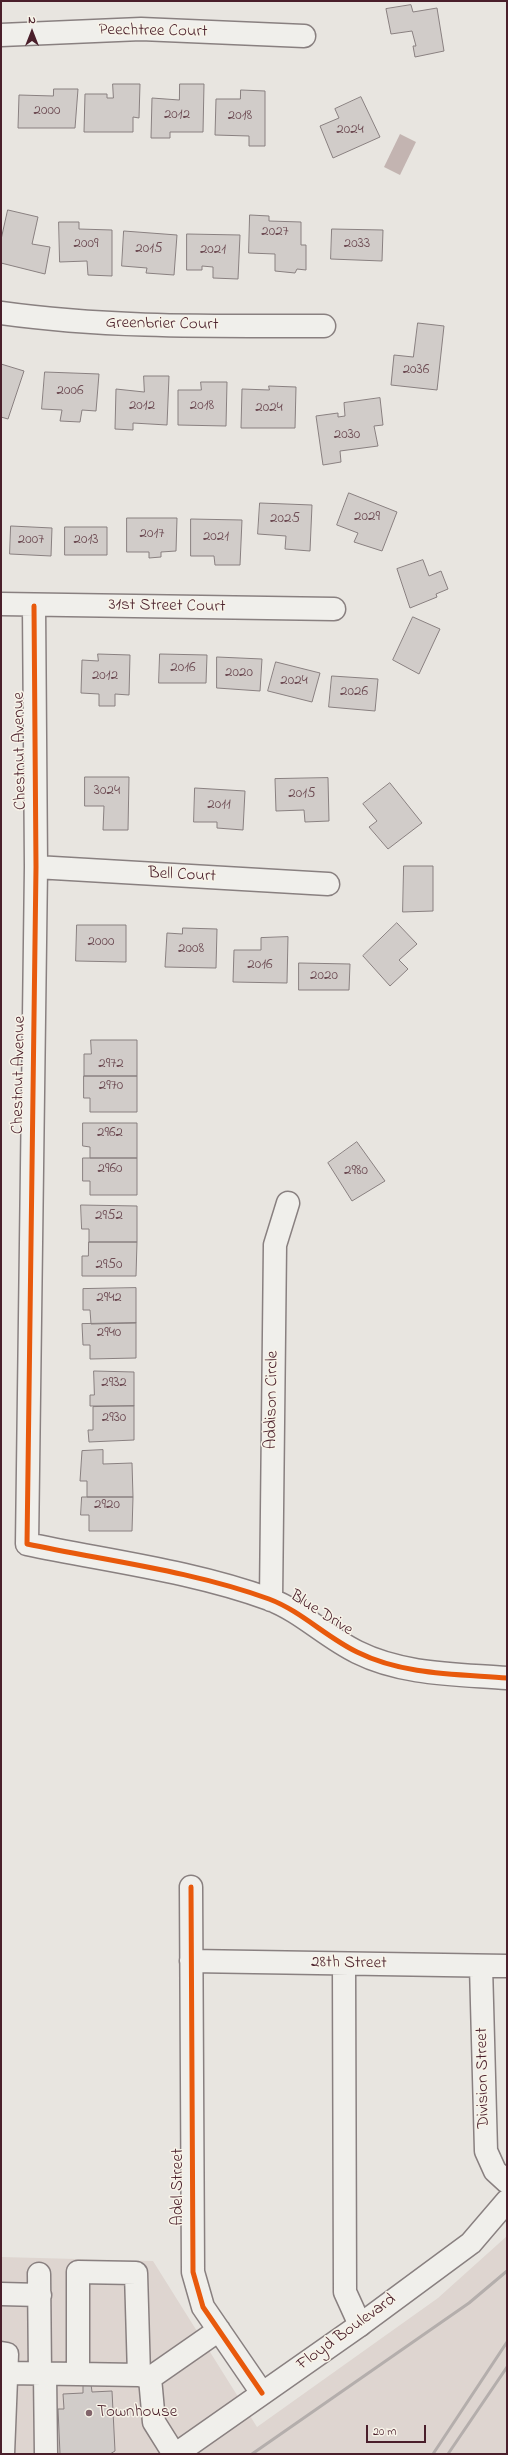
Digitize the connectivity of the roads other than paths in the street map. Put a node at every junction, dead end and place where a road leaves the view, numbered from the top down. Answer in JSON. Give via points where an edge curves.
{"nodes":[{"id":1,"x":1,"y":35,"type":"edge"},
{"id":2,"x":304,"y":36,"type":"dead end"},
{"id":3,"x":1,"y":313,"type":"edge"},
{"id":4,"x":324,"y":326,"type":"dead end"},
{"id":5,"x":1,"y":604,"type":"edge"},
{"id":6,"x":34,"y":606,"type":"junction"},
{"id":7,"x":334,"y":609,"type":"dead end"},
{"id":8,"x":36,"y":867,"type":"junction"},
{"id":9,"x":328,"y":884,"type":"dead end"},
{"id":10,"x":288,"y":1203,"type":"dead end"},
{"id":11,"x":27,"y":1544,"type":"joint"},
{"id":12,"x":271,"y":1600,"type":"junction"},
{"id":13,"x":507,"y":1678,"type":"edge"},
{"id":14,"x":192,"y":1887,"type":"dead end"},
{"id":15,"x":191,"y":1961,"type":"junction"},
{"id":16,"x":344,"y":1964,"type":"junction"},
{"id":17,"x":481,"y":1966,"type":"junction"},
{"id":18,"x":507,"y":1966,"type":"edge"},
{"id":19,"x":507,"y":2182,"type":"edge"},
{"id":20,"x":507,"y":2201,"type":"edge"},
{"id":21,"x":1,"y":2294,"type":"edge"},
{"id":22,"x":360,"y":2325,"type":"junction"},
{"id":23,"x":219,"y":2330,"type":"junction"},
{"id":24,"x":4,"y":2366,"type":"edge"},
{"id":25,"x":43,"y":2374,"type":"junction"},
{"id":26,"x":78,"y":2374,"type":"junction"},
{"id":27,"x":144,"y":2377,"type":"junction"},
{"id":28,"x":262,"y":2393,"type":"junction"},
{"id":29,"x":3,"y":2454,"type":"edge"},
{"id":30,"x":46,"y":2454,"type":"edge"},
{"id":31,"x":175,"y":2454,"type":"edge"}],
"edges":[{"from":1,"to":2,"type":"street","name":"Peechtree Court","via":[[141,29]]},
{"from":3,"to":4,"type":"street","name":"Greenbrier Court","via":[[77,322],[150,326]]},
{"from":5,"to":6,"type":"street","name":"31st Street Court"},
{"from":6,"to":7,"type":"street","name":"31st Street Court"},
{"from":6,"to":8,"type":"street","name":"Chestnut Avenue"},
{"from":8,"to":9,"type":"street","name":"Bell Court"},
{"from":8,"to":11,"type":"street","name":"Chestnut Avenue"},
{"from":10,"to":12,"type":"street","name":"Addison Circle","via":[[274,1244]]},
{"from":11,"to":12,"type":"street","name":"Blue Drive","via":[[224,1584]]},
{"from":12,"to":13,"type":"street","name":"Blue Drive","via":[[303,1616],[355,1651],[377,1662],[409,1670]]},
{"from":14,"to":15,"type":"street","name":"Adel Street"},
{"from":15,"to":16,"type":"street","name":"28th Street"},
{"from":15,"to":23,"type":"street","name":"Adel Street","via":[[193,2272],[203,2307]]},
{"from":16,"to":17,"type":"street","name":"28th Street"},
{"from":16,"to":22,"type":"street","via":[[344,2292]]},
{"from":17,"to":18,"type":"street","name":"28th Street"},
{"from":17,"to":19,"type":"street","name":"Division Street","via":[[486,2151],[495,2171]]},
{"from":20,"to":22,"type":"street","name":"Floyd Boulevard","via":[[470,2243]]},
{"from":21,"to":25,"type":"street","via":[[40,2284]]},
{"from":22,"to":28,"type":"street","name":"Floyd Boulevard"},
{"from":23,"to":27,"type":"street"},
{"from":23,"to":28,"type":"street","name":"Adel Street"},
{"from":24,"to":25,"type":"street"},
{"from":24,"to":29,"type":"street"},
{"from":25,"to":26,"type":"street"},
{"from":25,"to":30,"type":"street"},
{"from":26,"to":27,"type":"street"},
{"from":26,"to":27,"type":"street","via":[[78,2272],[136,2273]]},
{"from":27,"to":31,"type":"street","via":[[154,2422]]},
{"from":28,"to":31,"type":"street","name":"Floyd Boulevard"}]}
